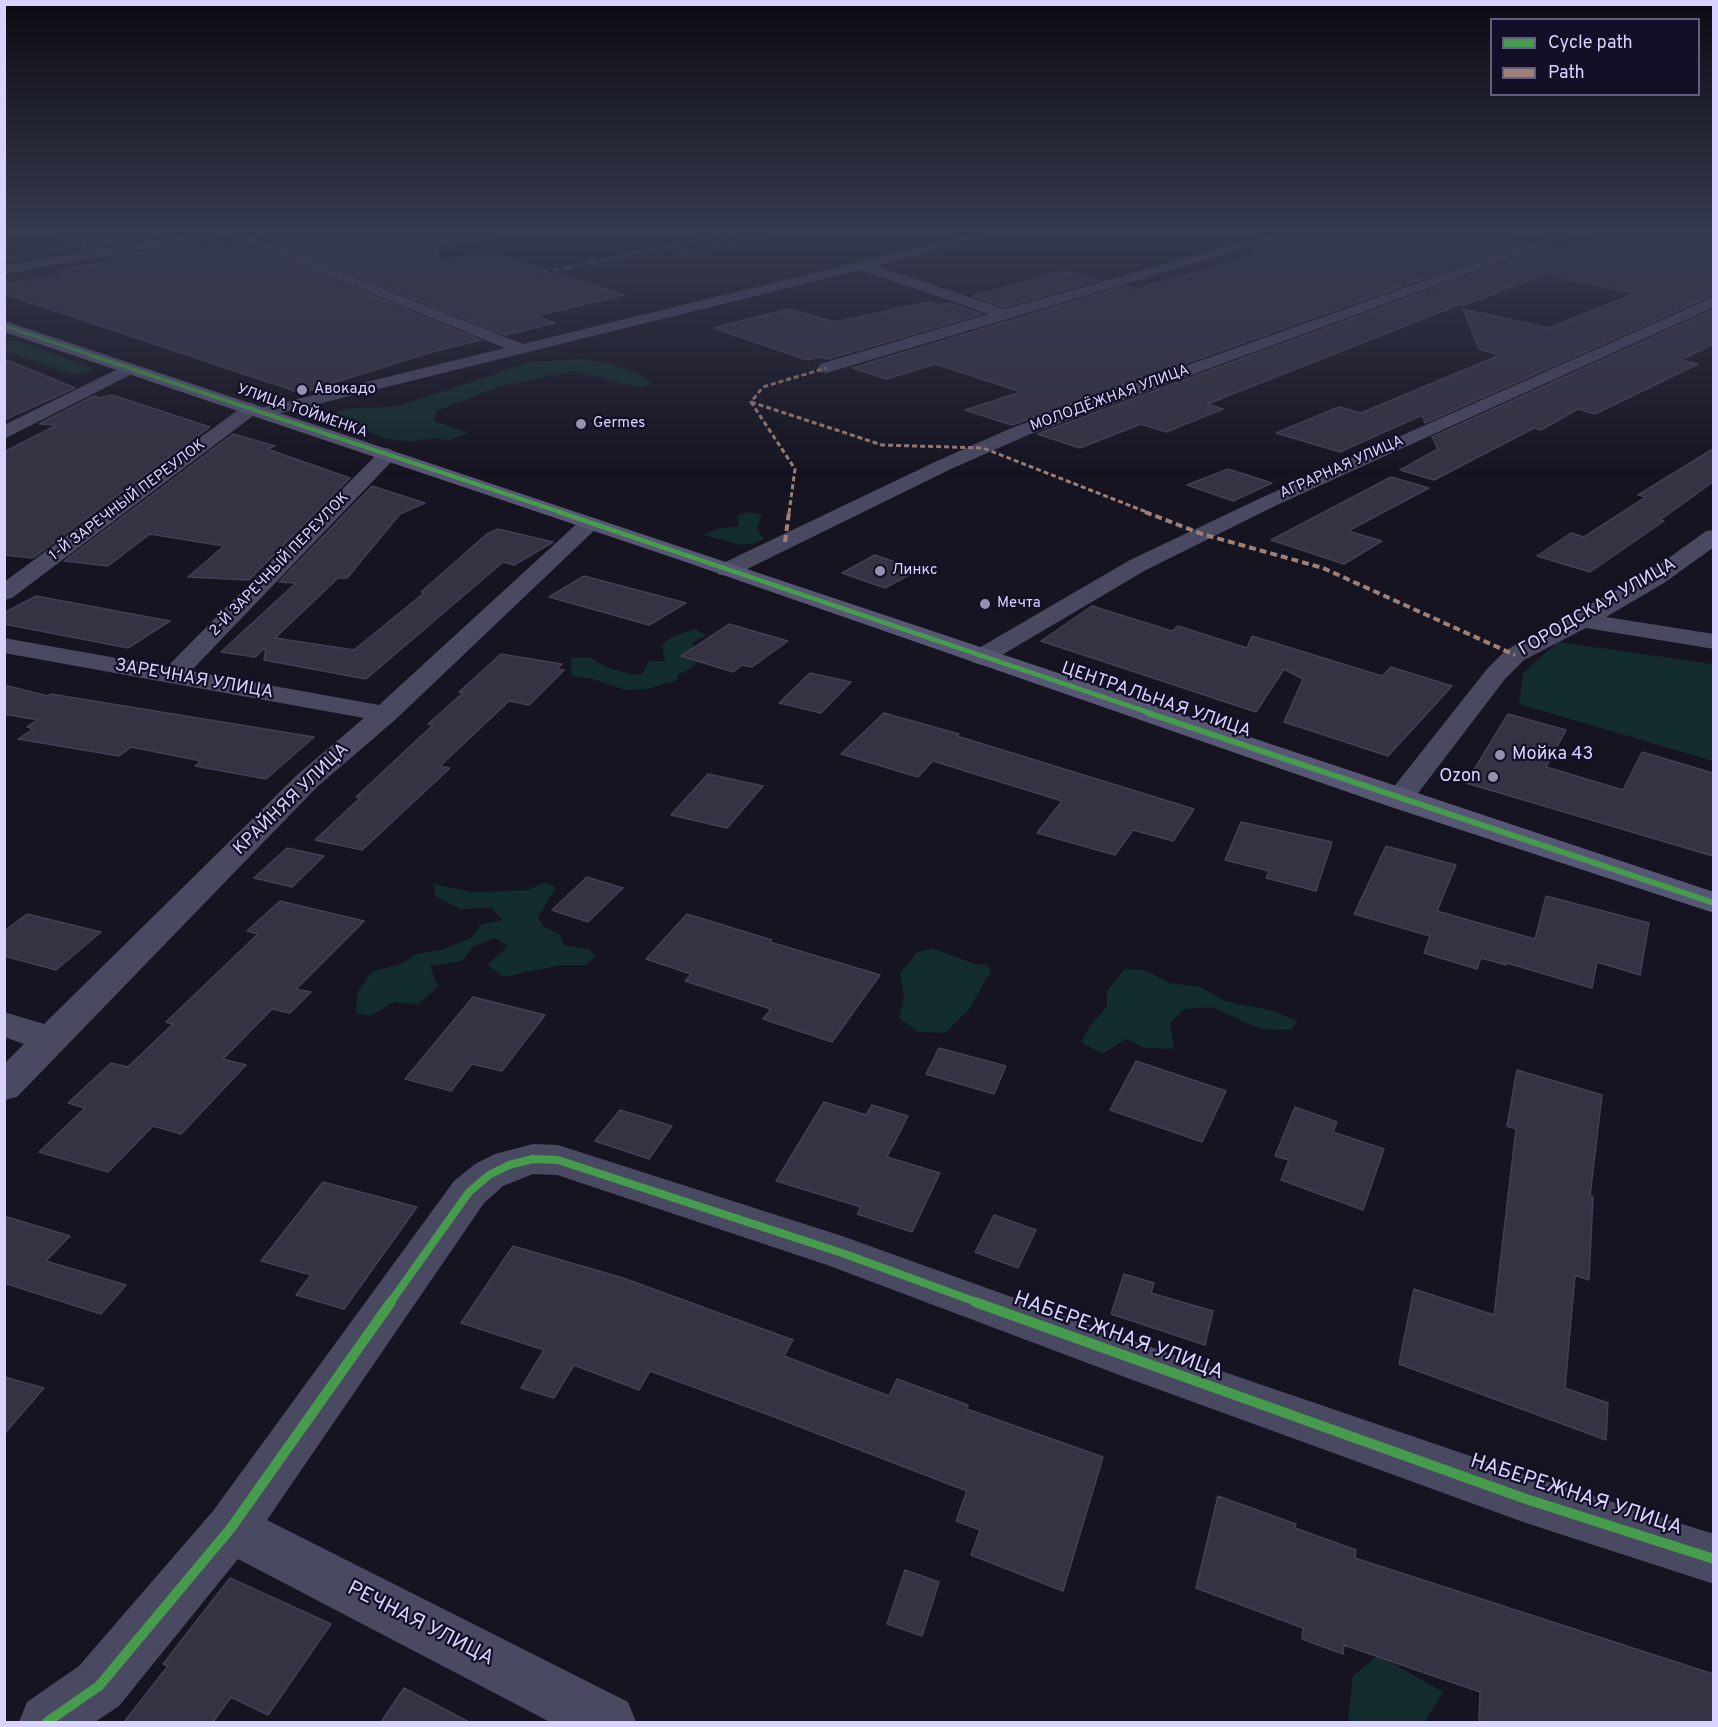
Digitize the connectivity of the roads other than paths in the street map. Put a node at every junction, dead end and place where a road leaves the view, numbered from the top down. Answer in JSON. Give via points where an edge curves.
{"nodes":[{"id":1,"x":433,"y":314,"type":"edge"},
{"id":2,"x":667,"y":314,"type":"edge"},
{"id":3,"x":1005,"y":314,"type":"edge"},
{"id":4,"x":1348,"y":314,"type":"edge"},
{"id":5,"x":1685,"y":314,"type":"edge"},
{"id":6,"x":4,"y":326,"type":"edge"},
{"id":7,"x":522,"y":349,"type":"junction"},
{"id":8,"x":130,"y":368,"type":"junction"},
{"id":9,"x":826,"y":368,"type":"dead end"},
{"id":10,"x":259,"y":410,"type":"junction"},
{"id":11,"x":4,"y":433,"type":"edge"},
{"id":12,"x":387,"y":454,"type":"junction"},
{"id":13,"x":590,"y":524,"type":"junction"},
{"id":14,"x":1713,"y":536,"type":"edge"},
{"id":15,"x":727,"y":570,"type":"junction"},
{"id":16,"x":4,"y":593,"type":"edge"},
{"id":17,"x":1583,"y":620,"type":"junction"},
{"id":18,"x":1713,"y":642,"type":"edge"},
{"id":19,"x":4,"y":645,"type":"edge"},
{"id":20,"x":981,"y":657,"type":"junction"},
{"id":21,"x":172,"y":676,"type":"junction"},
{"id":22,"x":385,"y":714,"type":"junction"},
{"id":23,"x":1399,"y":799,"type":"junction"},
{"id":24,"x":1713,"y":903,"type":"edge"},
{"id":25,"x":4,"y":1024,"type":"edge"},
{"id":26,"x":52,"y":1040,"type":"junction"},
{"id":27,"x":4,"y":1087,"type":"edge"},
{"id":28,"x":231,"y":1528,"type":"junction"},
{"id":29,"x":1713,"y":1559,"type":"edge"},
{"id":30,"x":46,"y":1722,"type":"edge"},
{"id":31,"x":608,"y":1722,"type":"edge"}],
"edges":[{"from":1,"to":7,"type":"street"},
{"from":2,"to":7,"type":"street"},
{"from":3,"to":9,"type":"street"},
{"from":4,"to":15,"type":"street","name":"МОЛОДЁЖНАЯ УЛИЦА","via":[[1021,431]]},
{"from":5,"to":20,"type":"street","name":"АГРАРНАЯ УЛИЦА","via":[[1138,565]]},
{"from":6,"to":8,"type":"street","name":"УЛИЦА ТОЙМЕНКА"},
{"from":7,"to":10,"type":"street"},
{"from":8,"to":10,"type":"street","name":"УЛИЦА ТОЙМЕНКА"},
{"from":8,"to":11,"type":"street"},
{"from":10,"to":12,"type":"street","name":"УЛИЦА ТОЙМЕНКА"},
{"from":10,"to":16,"type":"street","name":"1-Й ЗАРЕЧНЫЙ ПЕРЕУЛОК"},
{"from":12,"to":13,"type":"street","name":"УЛИЦА ТОЙМЕНКА"},
{"from":12,"to":21,"type":"street","name":"2-Й ЗАРЕЧНЫЙ ПЕРЕУЛОК"},
{"from":13,"to":15,"type":"street","name":"ЦЕНТРАЛЬНАЯ УЛИЦА"},
{"from":13,"to":22,"type":"street","name":"КРАЙНЯЯ УЛИЦА"},
{"from":14,"to":17,"type":"street","name":"ГОРОДСКАЯ УЛИЦА","via":[[1656,578]]},
{"from":15,"to":20,"type":"street","name":"ЦЕНТРАЛЬНАЯ УЛИЦА"},
{"from":17,"to":18,"type":"street"},
{"from":17,"to":23,"type":"street","name":"ГОРОДСКАЯ УЛИЦА","via":[[1515,655]]},
{"from":19,"to":21,"type":"street","name":"ЗАРЕЧНАЯ УЛИЦА"},
{"from":20,"to":23,"type":"street","name":"ЦЕНТРАЛЬНАЯ УЛИЦА"},
{"from":21,"to":22,"type":"street","name":"ЗАРЕЧНАЯ УЛИЦА"},
{"from":22,"to":26,"type":"street","name":"КРАЙНЯЯ УЛИЦА","via":[[307,781]]},
{"from":23,"to":24,"type":"street","name":"ЦЕНТРАЛЬНАЯ УЛИЦА"},
{"from":25,"to":26,"type":"street"},
{"from":26,"to":27,"type":"street","name":"КРАЙНЯЯ УЛИЦА"},
{"from":28,"to":29,"type":"street","name":"НАБЕРЕЖНАЯ УЛИЦА","via":[[469,1192],[489,1175],[533,1159],[570,1163],[842,1253],[1526,1499]]},
{"from":28,"to":30,"type":"street","name":"НАБЕРЕЖНАЯ УЛИЦА","via":[[99,1686]]},
{"from":28,"to":31,"type":"street","name":"РЕЧНАЯ УЛИЦА"}]}
